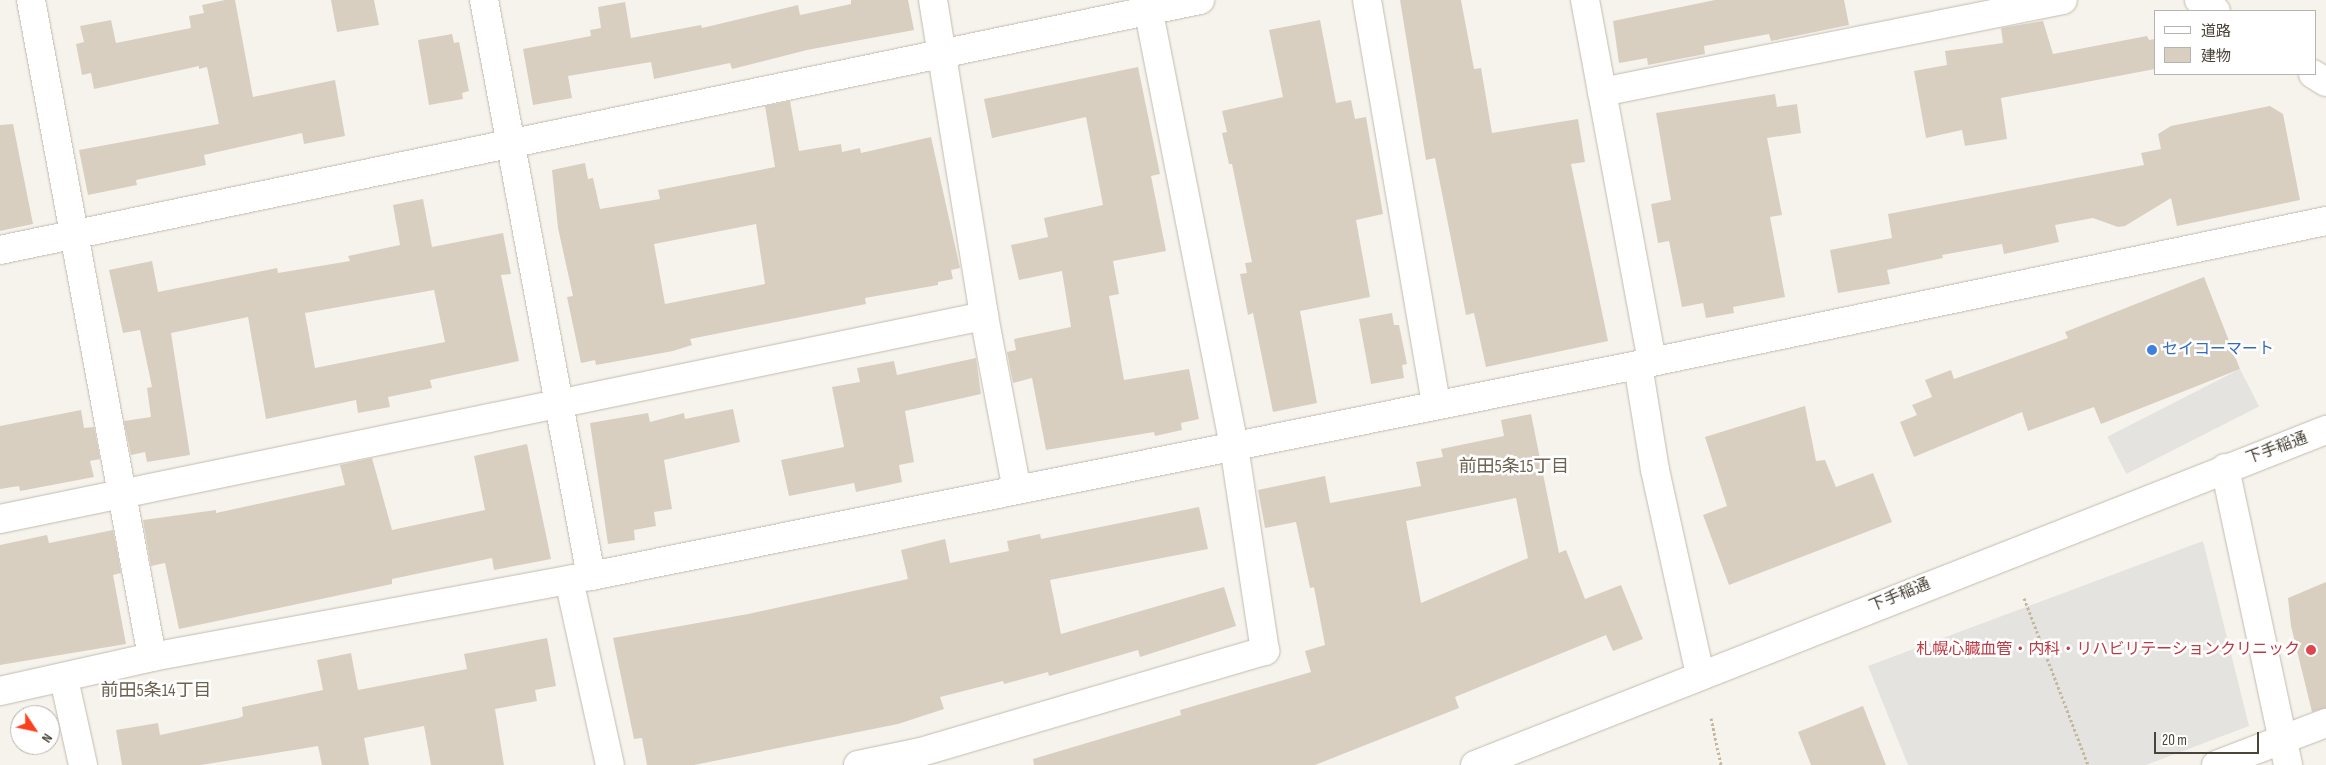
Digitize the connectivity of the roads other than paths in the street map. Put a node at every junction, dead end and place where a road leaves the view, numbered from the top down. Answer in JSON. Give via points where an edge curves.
{"nodes":[{"id":1,"x":31,"y":0,"type":"edge"},
{"id":2,"x":484,"y":0,"type":"edge"},
{"id":3,"x":933,"y":0,"type":"edge"},
{"id":4,"x":1200,"y":0,"type":"edge"},
{"id":5,"x":1367,"y":0,"type":"edge"},
{"id":6,"x":1585,"y":0,"type":"edge"},
{"id":7,"x":2063,"y":0,"type":"edge"},
{"id":8,"x":2198,"y":0,"type":"edge"},
{"id":9,"x":1149,"y":10,"type":"junction"},
{"id":10,"x":2214,"y":10,"type":"edge"},
{"id":11,"x":943,"y":53,"type":"junction"},
{"id":12,"x":2315,"y":75,"type":"edge"},
{"id":13,"x":2326,"y":82,"type":"edge"},
{"id":14,"x":1602,"y":92,"type":"junction"},
{"id":15,"x":512,"y":144,"type":"junction"},
{"id":16,"x":2326,"y":222,"type":"edge"},
{"id":17,"x":73,"y":234,"type":"junction"},
{"id":18,"x":0,"y":250,"type":"edge"},
{"id":19,"x":984,"y":316,"type":"junction"},
{"id":20,"x":1645,"y":364,"type":"junction"},
{"id":21,"x":562,"y":404,"type":"junction"},
{"id":22,"x":1436,"y":406,"type":"junction"},
{"id":23,"x":2326,"y":430,"type":"edge"},
{"id":24,"x":1234,"y":446,"type":"junction"},
{"id":25,"x":2225,"y":468,"type":"junction"},
{"id":26,"x":1017,"y":490,"type":"junction"},
{"id":27,"x":121,"y":496,"type":"junction"},
{"id":28,"x":0,"y":519,"type":"edge"},
{"id":29,"x":580,"y":578,"type":"junction"},
{"id":30,"x":152,"y":657,"type":"junction"},
{"id":31,"x":1700,"y":675,"type":"junction"},
{"id":32,"x":64,"y":679,"type":"junction"},
{"id":33,"x":0,"y":691,"type":"edge"},
{"id":34,"x":2326,"y":723,"type":"edge"},
{"id":35,"x":2285,"y":752,"type":"edge"},
{"id":36,"x":922,"y":758,"type":"edge"},
{"id":37,"x":83,"y":765,"type":"edge"},
{"id":38,"x":610,"y":765,"type":"edge"},
{"id":39,"x":858,"y":765,"type":"edge"},
{"id":40,"x":1475,"y":765,"type":"edge"},
{"id":41,"x":2216,"y":765,"type":"edge"}],
"edges":[{"from":1,"to":17,"type":"street"},
{"from":2,"to":15,"type":"street"},
{"from":3,"to":11,"type":"street"},
{"from":4,"to":9,"type":"street"},
{"from":5,"to":22,"type":"street"},
{"from":6,"to":14,"type":"street"},
{"from":7,"to":14,"type":"street"},
{"from":8,"to":10,"type":"street"},
{"from":9,"to":11,"type":"street"},
{"from":9,"to":24,"type":"street"},
{"from":11,"to":15,"type":"street"},
{"from":11,"to":19,"type":"street"},
{"from":12,"to":13,"type":"street"},
{"from":14,"to":20,"type":"street"},
{"from":15,"to":17,"type":"street"},
{"from":15,"to":21,"type":"street"},
{"from":16,"to":20,"type":"street"},
{"from":17,"to":18,"type":"street"},
{"from":17,"to":27,"type":"street"},
{"from":19,"to":21,"type":"street"},
{"from":19,"to":26,"type":"street"},
{"from":20,"to":22,"type":"street"},
{"from":20,"to":31,"type":"street","via":[[1654,470]]},
{"from":21,"to":27,"type":"street"},
{"from":21,"to":29,"type":"street"},
{"from":22,"to":24,"type":"street"},
{"from":23,"to":25,"type":"street","name":"下手稲通"},
{"from":24,"to":26,"type":"street"},
{"from":24,"to":36,"type":"street","via":[[1265,652]]},
{"from":25,"to":31,"type":"street","name":"下手稲通"},
{"from":25,"to":35,"type":"street"},
{"from":26,"to":29,"type":"street"},
{"from":27,"to":28,"type":"street"},
{"from":27,"to":30,"type":"street"},
{"from":29,"to":30,"type":"street"},
{"from":29,"to":38,"type":"street"},
{"from":30,"to":32,"type":"street"},
{"from":31,"to":40,"type":"street","name":"下手稲通"},
{"from":32,"to":33,"type":"street"},
{"from":32,"to":37,"type":"street"},
{"from":34,"to":35,"type":"street"},
{"from":35,"to":41,"type":"street"},
{"from":36,"to":39,"type":"street"}]}
